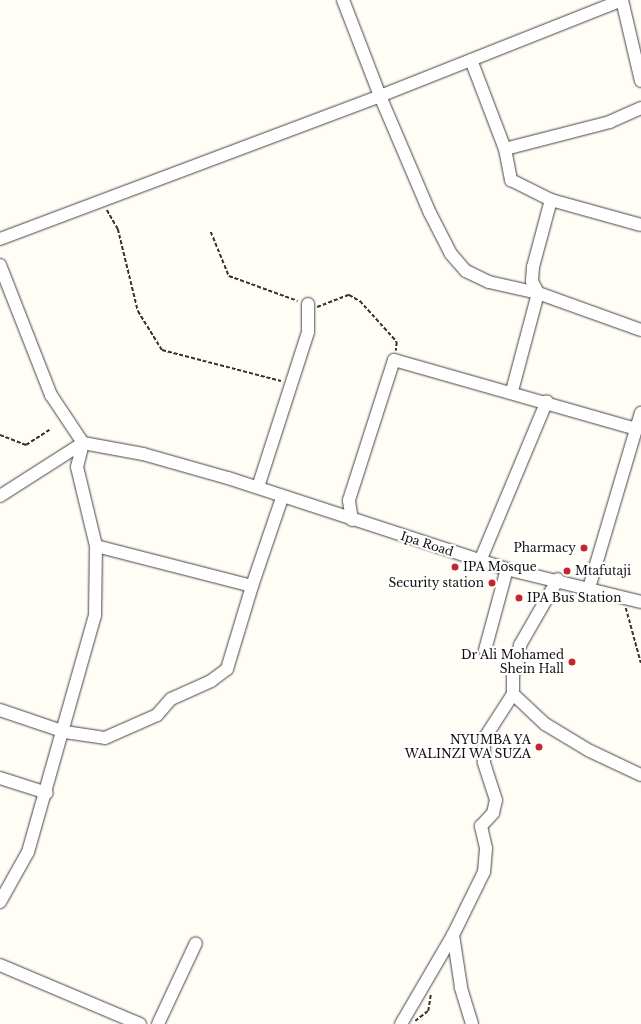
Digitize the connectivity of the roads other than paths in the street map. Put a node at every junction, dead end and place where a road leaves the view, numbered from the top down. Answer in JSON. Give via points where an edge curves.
{"nodes":[{"id":1,"x":343,"y":0,"type":"edge"},
{"id":2,"x":622,"y":0,"type":"edge"},
{"id":3,"x":637,"y":57,"type":"edge"},
{"id":4,"x":471,"y":60,"type":"junction"},
{"id":5,"x":641,"y":81,"type":"edge"},
{"id":6,"x":380,"y":96,"type":"junction"},
{"id":7,"x":641,"y":108,"type":"edge"},
{"id":8,"x":505,"y":149,"type":"junction"},
{"id":9,"x":551,"y":200,"type":"junction"},
{"id":10,"x":641,"y":226,"type":"edge"},
{"id":11,"x":0,"y":239,"type":"edge"},
{"id":12,"x":0,"y":265,"type":"edge"},
{"id":13,"x":538,"y":293,"type":"junction"},
{"id":14,"x":308,"y":304,"type":"dead end"},
{"id":15,"x":641,"y":330,"type":"edge"},
{"id":16,"x":512,"y":391,"type":"junction"},
{"id":17,"x":546,"y":401,"type":"junction"},
{"id":18,"x":641,"y":413,"type":"edge"},
{"id":19,"x":636,"y":429,"type":"junction"},
{"id":20,"x":83,"y":443,"type":"junction"},
{"id":21,"x":258,"y":487,"type":"junction"},
{"id":22,"x":0,"y":496,"type":"edge"},
{"id":23,"x":282,"y":498,"type":"junction"},
{"id":24,"x":352,"y":520,"type":"junction"},
{"id":25,"x":96,"y":546,"type":"junction"},
{"id":26,"x":480,"y":561,"type":"junction"},
{"id":27,"x":507,"y":569,"type":"junction"},
{"id":28,"x":558,"y":580,"type":"junction"},
{"id":29,"x":252,"y":586,"type":"junction"},
{"id":30,"x":589,"y":588,"type":"junction"},
{"id":31,"x":641,"y":602,"type":"edge"},
{"id":32,"x":485,"y":650,"type":"dead end"},
{"id":33,"x":514,"y":694,"type":"junction"},
{"id":34,"x":0,"y":710,"type":"edge"},
{"id":35,"x":65,"y":732,"type":"junction"},
{"id":36,"x":641,"y":775,"type":"edge"},
{"id":37,"x":0,"y":778,"type":"edge"},
{"id":38,"x":47,"y":793,"type":"junction"},
{"id":39,"x":0,"y":902,"type":"edge"},
{"id":40,"x":453,"y":935,"type":"junction"},
{"id":41,"x":196,"y":943,"type":"dead end"},
{"id":42,"x":0,"y":965,"type":"edge"},
{"id":43,"x":140,"y":1024,"type":"edge"},
{"id":44,"x":158,"y":1024,"type":"edge"},
{"id":45,"x":400,"y":1024,"type":"edge"},
{"id":46,"x":472,"y":1024,"type":"edge"}],
"edges":[{"from":1,"to":6,"type":"street"},
{"from":2,"to":3,"type":"street"},
{"from":2,"to":4,"type":"street"},
{"from":3,"to":5,"type":"street"},
{"from":4,"to":6,"type":"street"},
{"from":4,"to":8,"type":"street"},
{"from":6,"to":11,"type":"street"},
{"from":6,"to":13,"type":"street","via":[[451,254],[466,271],[488,282]]},
{"from":7,"to":8,"type":"street","via":[[610,122]]},
{"from":8,"to":9,"type":"street","via":[[511,180]]},
{"from":9,"to":10,"type":"street"},
{"from":9,"to":13,"type":"street","via":[[532,267],[532,281]]},
{"from":12,"to":20,"type":"street","via":[[50,395]]},
{"from":13,"to":15,"type":"street"},
{"from":13,"to":16,"type":"street"},
{"from":14,"to":21,"type":"street","via":[[308,332]]},
{"from":16,"to":17,"type":"street"},
{"from":16,"to":24,"type":"street","via":[[394,360],[349,500]]},
{"from":17,"to":19,"type":"street"},
{"from":17,"to":26,"type":"street"},
{"from":18,"to":19,"type":"street"},
{"from":19,"to":30,"type":"street"},
{"from":20,"to":21,"type":"street","name":"Ipa Road","via":[[143,454]]},
{"from":20,"to":22,"type":"street"},
{"from":20,"to":25,"type":"street","via":[[77,467]]},
{"from":21,"to":23,"type":"street","name":"Ipa Road"},
{"from":23,"to":24,"type":"street","name":"Ipa Road"},
{"from":23,"to":29,"type":"street"},
{"from":24,"to":26,"type":"street","name":"Ipa Road"},
{"from":25,"to":29,"type":"street"},
{"from":25,"to":35,"type":"street","via":[[95,616]]},
{"from":26,"to":27,"type":"street","name":"Ipa Road"},
{"from":27,"to":28,"type":"street","name":"Ipa Road"},
{"from":27,"to":32,"type":"street"},
{"from":28,"to":30,"type":"street","name":"Ipa Road"},
{"from":28,"to":33,"type":"street","via":[[520,645],[513,676]]},
{"from":29,"to":35,"type":"street","via":[[227,669],[211,681],[171,699],[162,713],[105,738]]},
{"from":30,"to":31,"type":"street","name":"Ipa Road"},
{"from":33,"to":36,"type":"street","via":[[545,724],[590,751]]},
{"from":33,"to":40,"type":"street","via":[[484,739],[484,762],[496,800],[493,813],[481,826],[486,848],[484,872]]},
{"from":34,"to":35,"type":"street"},
{"from":35,"to":38,"type":"street"},
{"from":37,"to":38,"type":"street"},
{"from":38,"to":39,"type":"street","via":[[28,852]]},
{"from":40,"to":45,"type":"street"},
{"from":40,"to":46,"type":"street","via":[[461,987]]},
{"from":41,"to":44,"type":"street"},
{"from":42,"to":43,"type":"street"}]}
